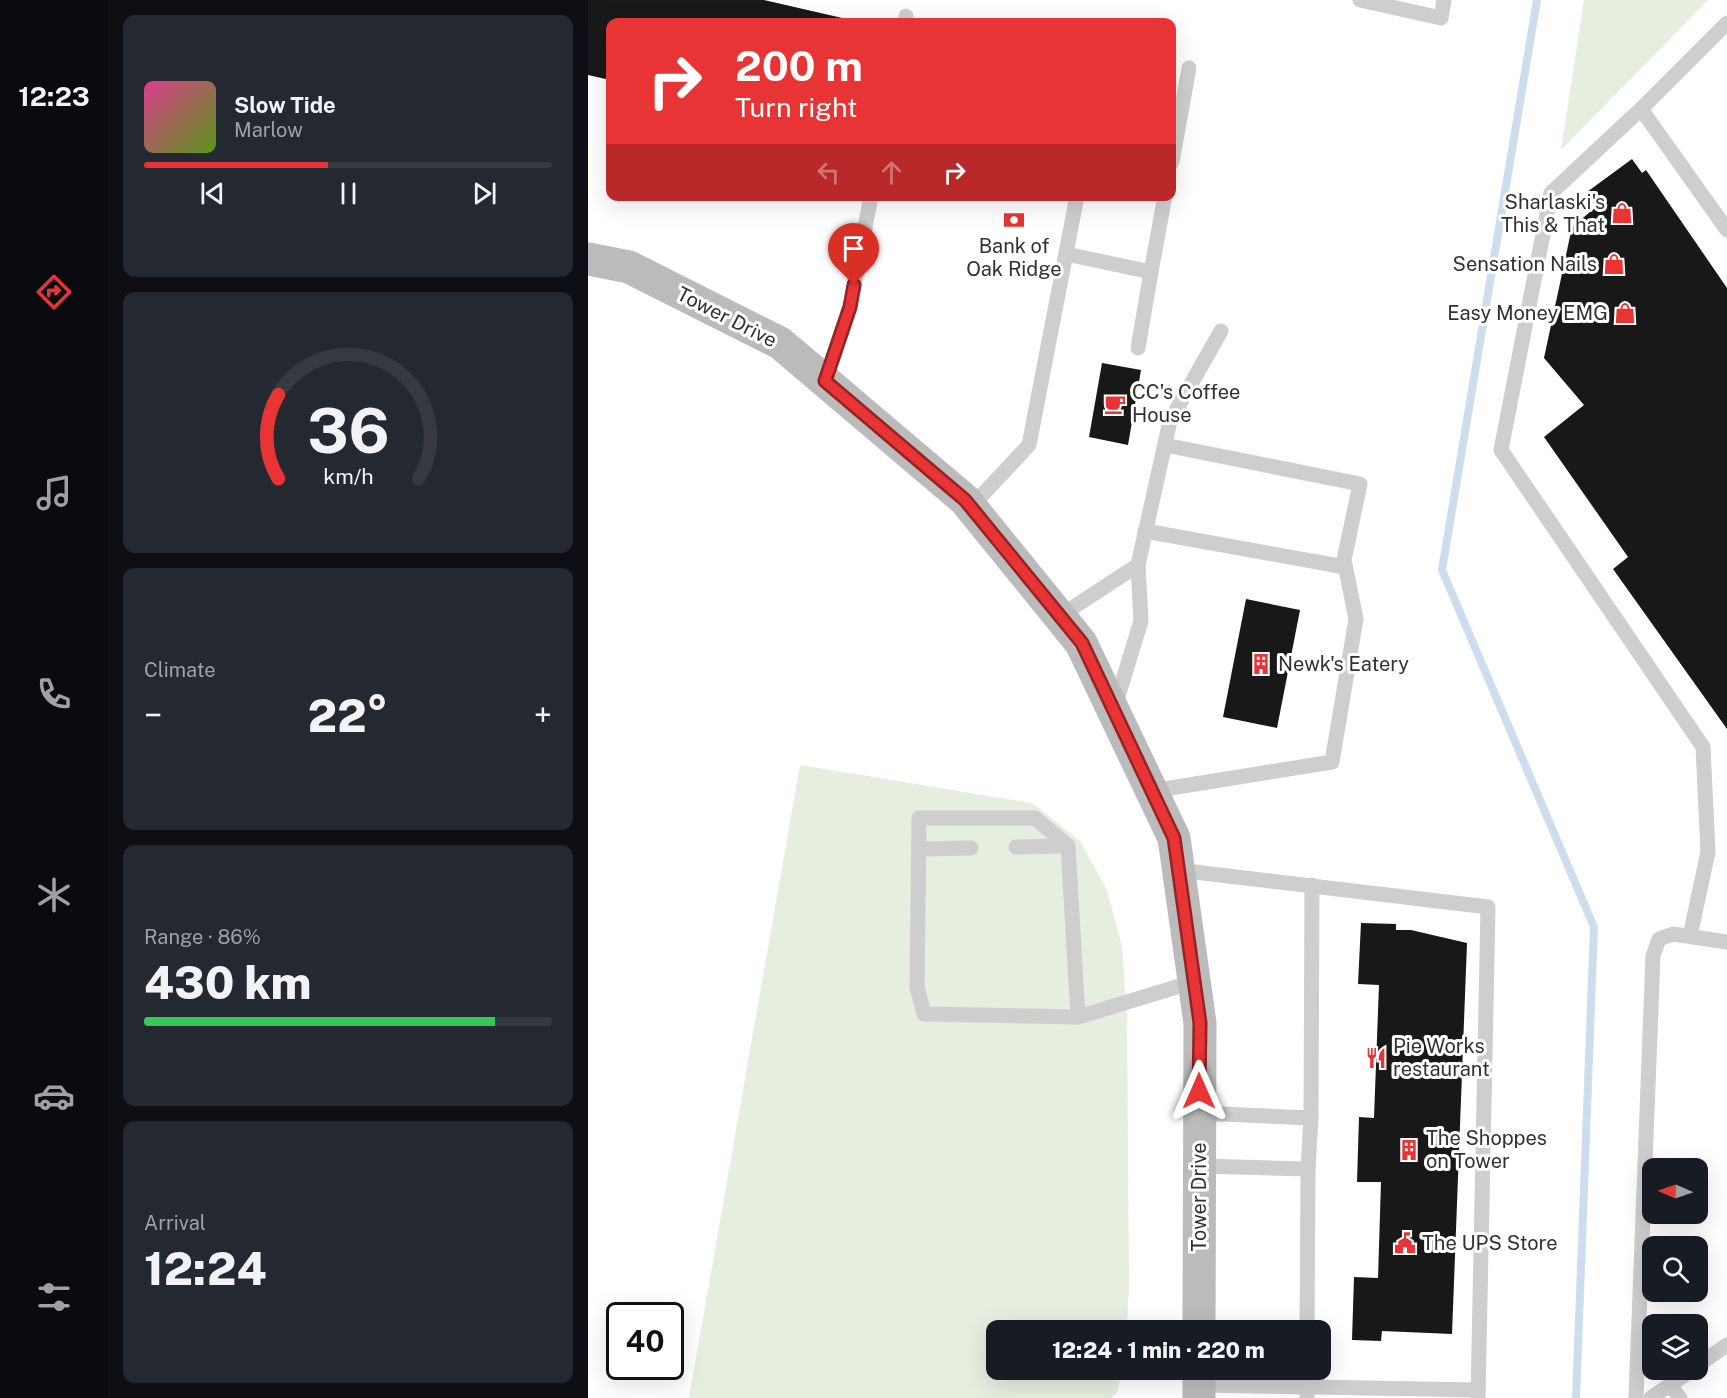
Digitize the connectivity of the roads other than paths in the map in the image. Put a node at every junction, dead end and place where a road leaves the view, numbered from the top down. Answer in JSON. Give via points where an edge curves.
{"nodes":[{"id":1,"x":1360,"y":0,"type":"edge"},
{"id":2,"x":1444,"y":0,"type":"edge"},
{"id":3,"x":1727,"y":23,"type":"edge"},
{"id":4,"x":1189,"y":68,"type":"dead end"},
{"id":5,"x":1641,"y":109,"type":"junction"},
{"id":6,"x":1176,"y":140,"type":"edge"},
{"id":7,"x":870,"y":201,"type":"edge"},
{"id":8,"x":1076,"y":201,"type":"edge"},
{"id":9,"x":1164,"y":201,"type":"edge"},
{"id":10,"x":1727,"y":230,"type":"edge"},
{"id":11,"x":1066,"y":254,"type":"junction"},
{"id":12,"x":588,"y":259,"type":"edge"},
{"id":13,"x":1151,"y":272,"type":"junction"},
{"id":14,"x":1221,"y":331,"type":"dead end"},
{"id":15,"x":1138,"y":348,"type":"dead end"},
{"id":16,"x":825,"y":381,"type":"junction"},
{"id":17,"x":1165,"y":445,"type":"junction"},
{"id":18,"x":971,"y":507,"type":"junction"},
{"id":19,"x":1145,"y":531,"type":"junction"},
{"id":20,"x":1138,"y":565,"type":"junction"},
{"id":21,"x":1345,"y":567,"type":"junction"},
{"id":22,"x":1060,"y":616,"type":"junction"},
{"id":23,"x":1113,"y":710,"type":"junction"},
{"id":24,"x":1152,"y":791,"type":"junction"},
{"id":25,"x":1068,"y":846,"type":"junction"},
{"id":26,"x":1016,"y":847,"type":"dead end"},
{"id":27,"x":971,"y":848,"type":"dead end"},
{"id":28,"x":920,"y":849,"type":"junction"},
{"id":29,"x":1178,"y":870,"type":"junction"},
{"id":30,"x":1312,"y":885,"type":"junction"},
{"id":31,"x":1690,"y":936,"type":"junction"},
{"id":32,"x":1727,"y":942,"type":"edge"},
{"id":33,"x":1193,"y":982,"type":"junction"},
{"id":34,"x":1078,"y":1017,"type":"junction"},
{"id":35,"x":1199,"y":1113,"type":"junction"},
{"id":36,"x":1311,"y":1118,"type":"junction"},
{"id":37,"x":1199,"y":1166,"type":"junction"},
{"id":38,"x":1308,"y":1169,"type":"junction"},
{"id":39,"x":1199,"y":1320,"type":"edge"},
{"id":40,"x":1308,"y":1320,"type":"edge"},
{"id":41,"x":1727,"y":1345,"type":"edge"},
{"id":42,"x":1708,"y":1358,"type":"edge"},
{"id":43,"x":1676,"y":1380,"type":"edge"},
{"id":44,"x":1199,"y":1384,"type":"edge"},
{"id":45,"x":1670,"y":1384,"type":"junction"},
{"id":46,"x":1307,"y":1392,"type":"edge"},
{"id":47,"x":1478,"y":1394,"type":"edge"},
{"id":48,"x":1636,"y":1398,"type":"edge"},
{"id":49,"x":1651,"y":1398,"type":"edge"},
{"id":50,"x":1680,"y":1398,"type":"edge"}],
"edges":[{"from":1,"to":2,"type":"lane","via":[[1441,18]]},
{"from":3,"to":5,"type":"lane"},
{"from":4,"to":6,"type":"lane"},
{"from":5,"to":10,"type":"lane"},
{"from":5,"to":31,"type":"lane","via":[[1551,193],[1501,450],[1703,747],[1708,852]]},
{"from":7,"to":16,"type":"lane","via":[[850,307]]},
{"from":8,"to":11,"type":"lane"},
{"from":9,"to":13,"type":"lane"},
{"from":11,"to":13,"type":"lane"},
{"from":11,"to":18,"type":"lane","via":[[1029,445]]},
{"from":12,"to":16,"type":"street","name":"Tower Drive","via":[[629,267],[780,343]]},
{"from":13,"to":15,"type":"lane"},
{"from":14,"to":17,"type":"lane","via":[[1170,421]]},
{"from":16,"to":18,"type":"street","name":"Tower Drive"},
{"from":17,"to":19,"type":"lane"},
{"from":17,"to":21,"type":"lane","via":[[1360,484]]},
{"from":18,"to":22,"type":"street","name":"Tower Drive"},
{"from":19,"to":20,"type":"lane"},
{"from":19,"to":21,"type":"lane"},
{"from":20,"to":22,"type":"lane"},
{"from":20,"to":23,"type":"lane","via":[[1141,621]]},
{"from":21,"to":24,"type":"lane","via":[[1356,619],[1332,762]]},
{"from":22,"to":23,"type":"street","name":"Tower Drive","via":[[1082,643]]},
{"from":23,"to":24,"type":"street","name":"Tower Drive"},
{"from":24,"to":29,"type":"street","name":"Tower Drive","via":[[1174,838]]},
{"from":25,"to":26,"type":"lane"},
{"from":25,"to":28,"type":"lane","via":[[1035,818],[919,818]]},
{"from":25,"to":34,"type":"lane"},
{"from":27,"to":28,"type":"lane"},
{"from":28,"to":34,"type":"lane","via":[[917,987],[924,1014]]},
{"from":29,"to":30,"type":"lane"},
{"from":29,"to":33,"type":"street","name":"Tower Drive"},
{"from":30,"to":36,"type":"lane"},
{"from":30,"to":47,"type":"lane","via":[[1488,907]]},
{"from":31,"to":32,"type":"lane"},
{"from":31,"to":48,"type":"lane","via":[[1673,934],[1659,939],[1653,956]]},
{"from":33,"to":34,"type":"lane"},
{"from":33,"to":35,"type":"street","name":"Tower Drive","via":[[1200,1023]]},
{"from":35,"to":36,"type":"lane"},
{"from":35,"to":37,"type":"street","name":"Tower Drive"},
{"from":36,"to":38,"type":"lane"},
{"from":37,"to":38,"type":"lane"},
{"from":37,"to":39,"type":"street","name":"Tower Drive"},
{"from":38,"to":40,"type":"lane"},
{"from":41,"to":42,"type":"lane"},
{"from":43,"to":45,"type":"lane"},
{"from":44,"to":46,"type":"lane"},
{"from":45,"to":49,"type":"lane"},
{"from":45,"to":50,"type":"lane"},
{"from":46,"to":47,"type":"lane"}]}
